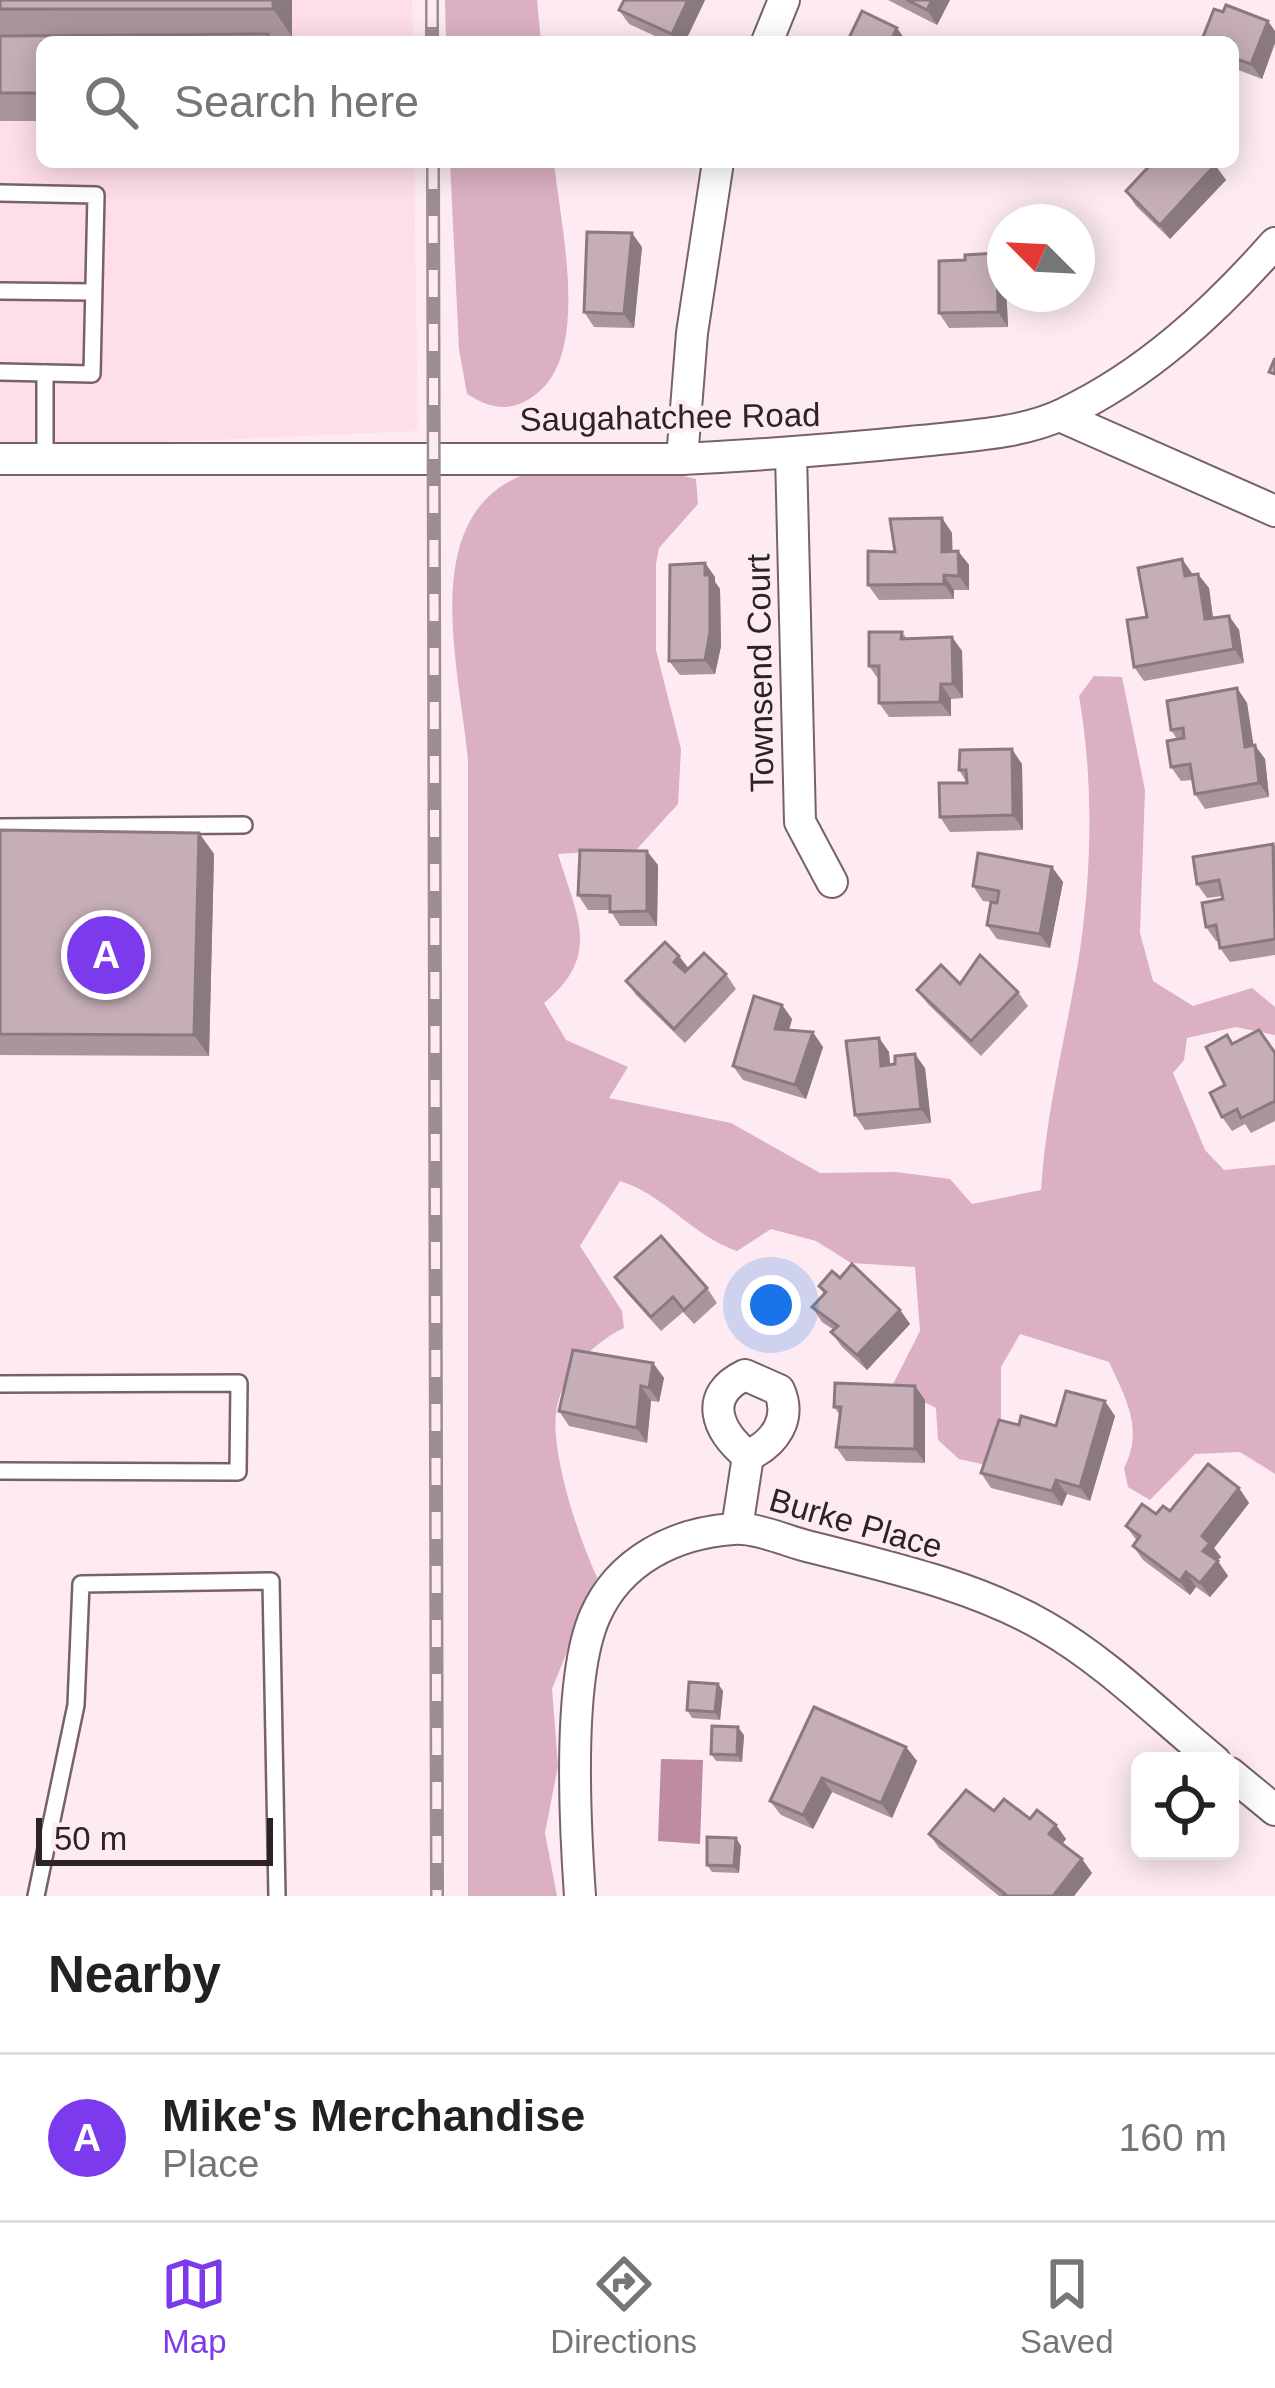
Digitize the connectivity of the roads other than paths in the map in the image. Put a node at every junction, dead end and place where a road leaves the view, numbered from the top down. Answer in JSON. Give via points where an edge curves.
{"nodes":[{"id":1,"x":784,"y":0,"type":"edge"},
{"id":2,"x":769,"y":36,"type":"edge"},
{"id":3,"x":717,"y":168,"type":"edge"},
{"id":4,"x":0,"y":193,"type":"edge"},
{"id":5,"x":1275,"y":243,"type":"edge"},
{"id":6,"x":0,"y":291,"type":"edge"},
{"id":7,"x":93,"y":292,"type":"junction"},
{"id":8,"x":0,"y":372,"type":"edge"},
{"id":9,"x":45,"y":373,"type":"junction"},
{"id":10,"x":1060,"y":416,"type":"junction"},
{"id":11,"x":791,"y":454,"type":"junction"},
{"id":12,"x":0,"y":458,"type":"edge"},
{"id":13,"x":45,"y":458,"type":"junction"},
{"id":14,"x":682,"y":458,"type":"junction"},
{"id":15,"x":1275,"y":512,"type":"edge"},
{"id":16,"x":244,"y":825,"type":"dead end"},
{"id":17,"x":0,"y":826,"type":"edge"},
{"id":18,"x":832,"y":882,"type":"dead end"},
{"id":19,"x":0,"y":1384,"type":"edge"},
{"id":20,"x":748,"y":1456,"type":"dead end"},
{"id":21,"x":0,"y":1471,"type":"edge"},
{"id":22,"x":737,"y":1528,"type":"junction"},
{"id":23,"x":1205,"y":1752,"type":"edge"},
{"id":24,"x":1239,"y":1780,"type":"edge"},
{"id":25,"x":1275,"y":1810,"type":"edge"},
{"id":26,"x":36,"y":1896,"type":"edge"},
{"id":27,"x":277,"y":1896,"type":"edge"},
{"id":28,"x":580,"y":1896,"type":"edge"}],
"edges":[{"from":1,"to":2,"type":"street"},
{"from":3,"to":14,"type":"street"},
{"from":4,"to":7,"type":"lane","via":[[96,195]]},
{"from":5,"to":10,"type":"street","name":"Saugahatchee Road","via":[[1160,354]]},
{"from":6,"to":7,"type":"lane"},
{"from":7,"to":9,"type":"lane","via":[[92,374]]},
{"from":8,"to":9,"type":"lane"},
{"from":9,"to":13,"type":"lane"},
{"from":10,"to":11,"type":"street","name":"Saugahatchee Road","via":[[982,434]]},
{"from":10,"to":15,"type":"street"},
{"from":11,"to":14,"type":"street","name":"Saugahatchee Road"},
{"from":11,"to":18,"type":"street","name":"Townsend Court","via":[[800,822]]},
{"from":12,"to":13,"type":"street","name":"Saugahatchee Road"},
{"from":13,"to":14,"type":"street","name":"Saugahatchee Road"},
{"from":16,"to":17,"type":"lane"},
{"from":19,"to":21,"type":"lane","via":[[239,1383],[238,1472]]},
{"from":20,"to":22,"type":"street"},
{"from":22,"to":23,"type":"street","name":"Burke Place","via":[[1014,1610],[1108,1669]]},
{"from":22,"to":28,"type":"street","name":"Burke Place","via":[[671,1541],[640,1559],[596,1613],[584,1648],[575,1831]]},
{"from":24,"to":25,"type":"street"},
{"from":26,"to":27,"type":"lane","via":[[76,1705],[81,1584],[272,1581]]}]}
